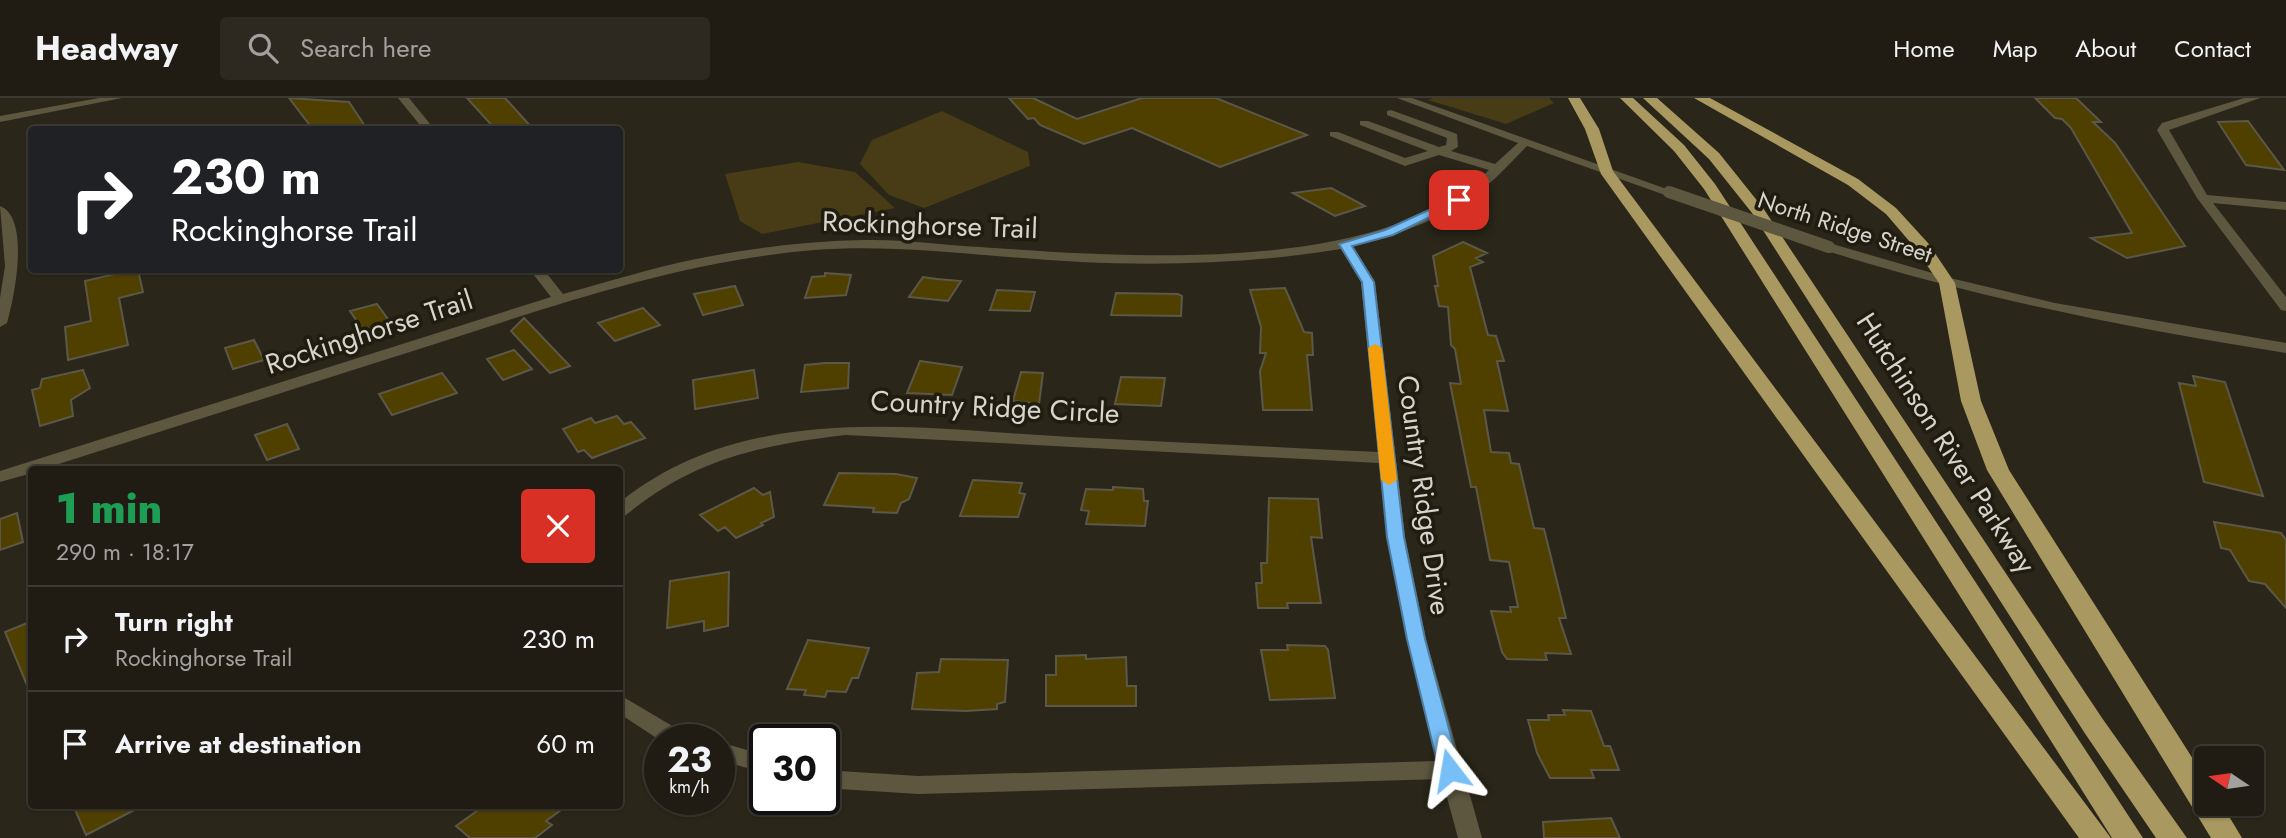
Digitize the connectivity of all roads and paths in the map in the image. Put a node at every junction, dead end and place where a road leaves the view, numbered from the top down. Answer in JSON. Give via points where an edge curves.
{"nodes":[{"id":1,"x":117,"y":98,"type":"edge"},
{"id":2,"x":403,"y":98,"type":"edge"},
{"id":3,"x":1402,"y":98,"type":"edge"},
{"id":4,"x":1574,"y":98,"type":"edge"},
{"id":5,"x":1626,"y":98,"type":"edge"},
{"id":6,"x":1649,"y":98,"type":"edge"},
{"id":7,"x":1700,"y":98,"type":"edge"},
{"id":8,"x":2255,"y":98,"type":"edge"},
{"id":9,"x":1419,"y":104,"type":"junction"},
{"id":10,"x":1391,"y":113,"type":"junction"},
{"id":11,"x":0,"y":119,"type":"edge"},
{"id":12,"x":1364,"y":123,"type":"junction"},
{"id":13,"x":427,"y":126,"type":"edge"},
{"id":14,"x":1524,"y":143,"type":"junction"},
{"id":15,"x":1441,"y":152,"type":"junction"},
{"id":16,"x":1497,"y":169,"type":"junction"},
{"id":17,"x":1606,"y":171,"type":"junction"},
{"id":18,"x":2203,"y":198,"type":"junction"},
{"id":19,"x":2286,"y":206,"type":"edge"},
{"id":20,"x":0,"y":210,"type":"edge"},
{"id":21,"x":1345,"y":244,"type":"junction"},
{"id":22,"x":539,"y":273,"type":"edge"},
{"id":23,"x":1947,"y":283,"type":"junction"},
{"id":24,"x":560,"y":299,"type":"junction"},
{"id":25,"x":2286,"y":307,"type":"edge"},
{"id":26,"x":0,"y":323,"type":"edge"},
{"id":27,"x":2286,"y":348,"type":"edge"},
{"id":28,"x":1387,"y":458,"type":"junction"},
{"id":29,"x":35,"y":466,"type":"edge"},
{"id":30,"x":28,"y":468,"type":"edge"},
{"id":31,"x":0,"y":477,"type":"edge"},
{"id":32,"x":623,"y":508,"type":"edge"},
{"id":33,"x":623,"y":705,"type":"edge"},
{"id":34,"x":652,"y":724,"type":"edge"},
{"id":35,"x":1450,"y":770,"type":"junction"},
{"id":36,"x":840,"y":780,"type":"edge"},
{"id":37,"x":1470,"y":838,"type":"edge"},
{"id":38,"x":2096,"y":838,"type":"edge"},
{"id":39,"x":2128,"y":838,"type":"edge"},
{"id":40,"x":2172,"y":838,"type":"edge"},
{"id":41,"x":2227,"y":838,"type":"edge"}],
"edges":[{"from":1,"to":11,"type":"street"},
{"from":2,"to":13,"type":"street"},
{"from":3,"to":9,"type":"street","name":"North Ridge Street"},
{"from":4,"to":17,"type":"highway","via":[[1592,129]]},
{"from":5,"to":39,"type":"highway","via":[[1679,148],[1710,187]]},
{"from":6,"to":40,"type":"highway","name":"Hutchinson River Parkway","via":[[1714,156],[1758,211]]},
{"from":7,"to":23,"type":"highway","via":[[1872,195],[1908,228]]},
{"from":8,"to":18,"type":"street","via":[[2166,125],[2163,130]]},
{"from":9,"to":10,"type":"street"},
{"from":9,"to":14,"type":"street","name":"North Ridge Street"},
{"from":10,"to":12,"type":"street"},
{"from":10,"to":15,"type":"street","via":[[1453,136],[1452,147]]},
{"from":12,"to":15,"type":"street"},
{"from":12,"to":15,"type":"street","via":[[1334,134],[1405,162]]},
{"from":14,"to":16,"type":"street","name":"Rockinghorse Trail"},
{"from":14,"to":17,"type":"street","name":"North Ridge Street"},
{"from":15,"to":16,"type":"street"},
{"from":16,"to":21,"type":"street","name":"Rockinghorse Trail","via":[[1482,184],[1426,218]]},
{"from":17,"to":23,"type":"street","name":"North Ridge Street","bridge":true},
{"from":17,"to":38,"type":"highway"},
{"from":18,"to":19,"type":"street"},
{"from":18,"to":25,"type":"street"},
{"from":20,"to":26,"type":"street","via":[[13,251],[12,286]]},
{"from":21,"to":24,"type":"street","name":"Rockinghorse Trail","via":[[1297,252],[1181,258],[1083,258],[920,245],[813,246],[696,263]]},
{"from":21,"to":28,"type":"street","name":"Country Ridge Drive","via":[[1368,282]]},
{"from":22,"to":24,"type":"street"},
{"from":23,"to":27,"type":"street","name":"North Ridge Street","via":[[2100,317]]},
{"from":23,"to":41,"type":"highway","via":[[1971,401],[1998,470]]},
{"from":24,"to":29,"type":"street","name":"Rockinghorse Trail"},
{"from":28,"to":32,"type":"street","name":"Country Ridge Circle","via":[[846,430],[788,435],[724,450],[670,474]]},
{"from":28,"to":35,"type":"street","name":"Country Ridge Drive","via":[[1413,626]]},
{"from":30,"to":31,"type":"street","name":"Rockinghorse Trail"},
{"from":33,"to":34,"type":"street"},
{"from":35,"to":36,"type":"street","via":[[918,785]]},
{"from":35,"to":37,"type":"street","name":"Country Ridge Drive"}]}
